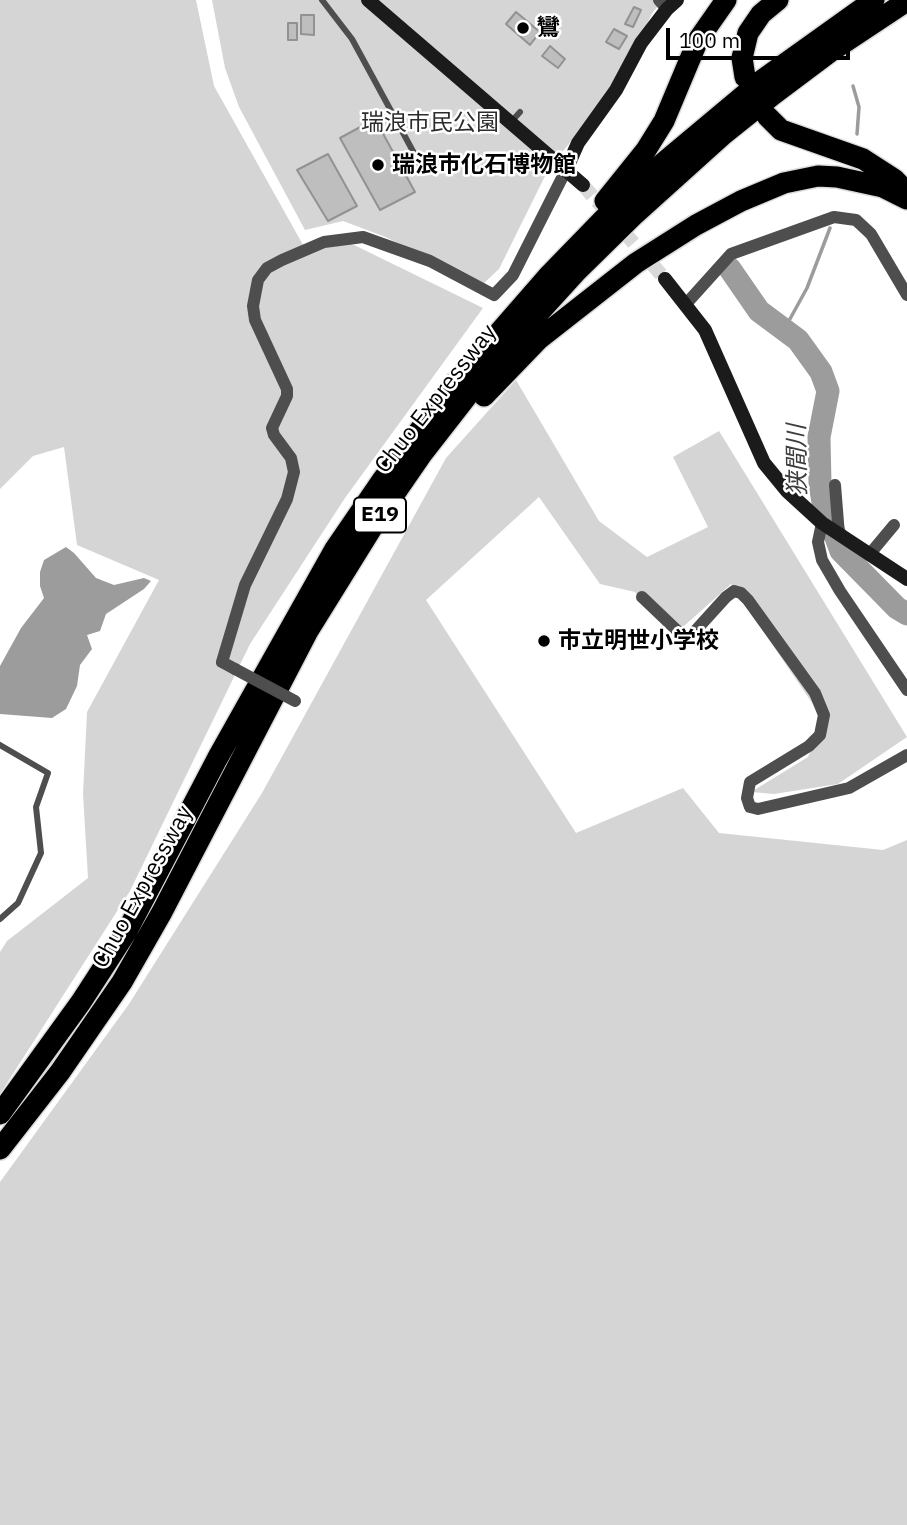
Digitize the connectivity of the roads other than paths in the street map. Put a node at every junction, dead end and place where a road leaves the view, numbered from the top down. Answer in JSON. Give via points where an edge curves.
{"nodes":[{"id":1,"x":322,"y":0,"type":"edge"},
{"id":2,"x":368,"y":0,"type":"edge"},
{"id":3,"x":726,"y":0,"type":"edge"},
{"id":4,"x":778,"y":0,"type":"edge"},
{"id":5,"x":874,"y":0,"type":"edge"},
{"id":6,"x":907,"y":1,"type":"edge"},
{"id":7,"x":668,"y":3,"type":"edge"},
{"id":8,"x":745,"y":77,"type":"dead end"},
{"id":9,"x":767,"y":116,"type":"dead end"},
{"id":10,"x":421,"y":166,"type":"dead end"},
{"id":11,"x":566,"y":170,"type":"junction"},
{"id":12,"x":583,"y":185,"type":"tunnel mouth"},
{"id":13,"x":907,"y":192,"type":"edge"},
{"id":14,"x":907,"y":199,"type":"edge"},
{"id":15,"x":665,"y":279,"type":"tunnel mouth"},
{"id":16,"x":907,"y":295,"type":"edge"},
{"id":17,"x":686,"y":304,"type":"junction"},
{"id":18,"x":454,"y":383,"type":"junction"},
{"id":19,"x":835,"y":485,"type":"dead end"},
{"id":20,"x":822,"y":523,"type":"junction"},
{"id":21,"x":894,"y":525,"type":"dead end"},
{"id":22,"x":839,"y":535,"type":"junction"},
{"id":23,"x":866,"y":553,"type":"junction"},
{"id":24,"x":341,"y":577,"type":"junction"},
{"id":25,"x":907,"y":579,"type":"edge"},
{"id":26,"x":642,"y":597,"type":"dead end"},
{"id":27,"x":907,"y":690,"type":"edge"},
{"id":28,"x":295,"y":701,"type":"dead end"},
{"id":29,"x":0,"y":745,"type":"edge"},
{"id":30,"x":907,"y":755,"type":"edge"},
{"id":31,"x":0,"y":919,"type":"edge"},
{"id":32,"x":0,"y":1114,"type":"edge"},
{"id":33,"x":0,"y":1149,"type":"edge"}],
"edges":[{"from":1,"to":10,"type":"lane","via":[[352,39]]},
{"from":2,"to":11,"type":"street","via":[[515,117]]},
{"from":3,"to":18,"type":"highway","via":[[698,40],[664,121],[646,150],[520,290]]},
{"from":4,"to":8,"type":"highway","via":[[748,33],[742,58]]},
{"from":5,"to":18,"type":"highway","name":"Chuo Expressway","number":"E19","via":[[762,80],[664,162],[550,274]]},
{"from":6,"to":24,"type":"highway","name":"Chuo Expressway","number":"E19","via":[[830,52],[724,134],[577,271],[482,377],[422,454]]},
{"from":7,"to":11,"type":"street","via":[[578,143]]},
{"from":9,"to":13,"type":"highway","via":[[781,130],[863,159]]},
{"from":11,"to":12,"type":"street"},
{"from":11,"to":28,"type":"street","bridge":true,"via":[[513,275],[494,295],[430,261],[363,237],[324,242],[267,268],[258,280],[255,320],[287,389],[272,428],[291,458],[294,472],[287,499],[248,577],[222,662]]},
{"from":14,"to":24,"type":"highway","via":[[883,187],[837,177],[784,183],[696,225],[636,263],[539,340],[486,393],[411,487],[355,571]]},
{"from":15,"to":17,"type":"street"},
{"from":16,"to":17,"type":"street","via":[[871,233],[856,220],[834,217],[731,254]]},
{"from":17,"to":20,"type":"street","via":[[705,330],[764,463]]},
{"from":18,"to":32,"type":"highway","name":"Chuo Expressway","number":"E19","via":[[335,550],[217,759],[127,932]]},
{"from":19,"to":22,"type":"street"},
{"from":20,"to":22,"type":"street"},
{"from":20,"to":27,"type":"street","via":[[818,542],[822,560]]},
{"from":21,"to":23,"type":"street"},
{"from":22,"to":23,"type":"street"},
{"from":23,"to":25,"type":"street"},
{"from":24,"to":33,"type":"highway","name":"Chuo Expressway","number":"E19","via":[[122,982]]},
{"from":26,"to":30,"type":"street","via":[[687,640],[726,597],[740,593],[815,693],[824,715],[820,735],[750,782],[750,807],[849,788]]},
{"from":29,"to":31,"type":"lane","via":[[48,773],[36,807],[41,853],[18,903]]}]}
